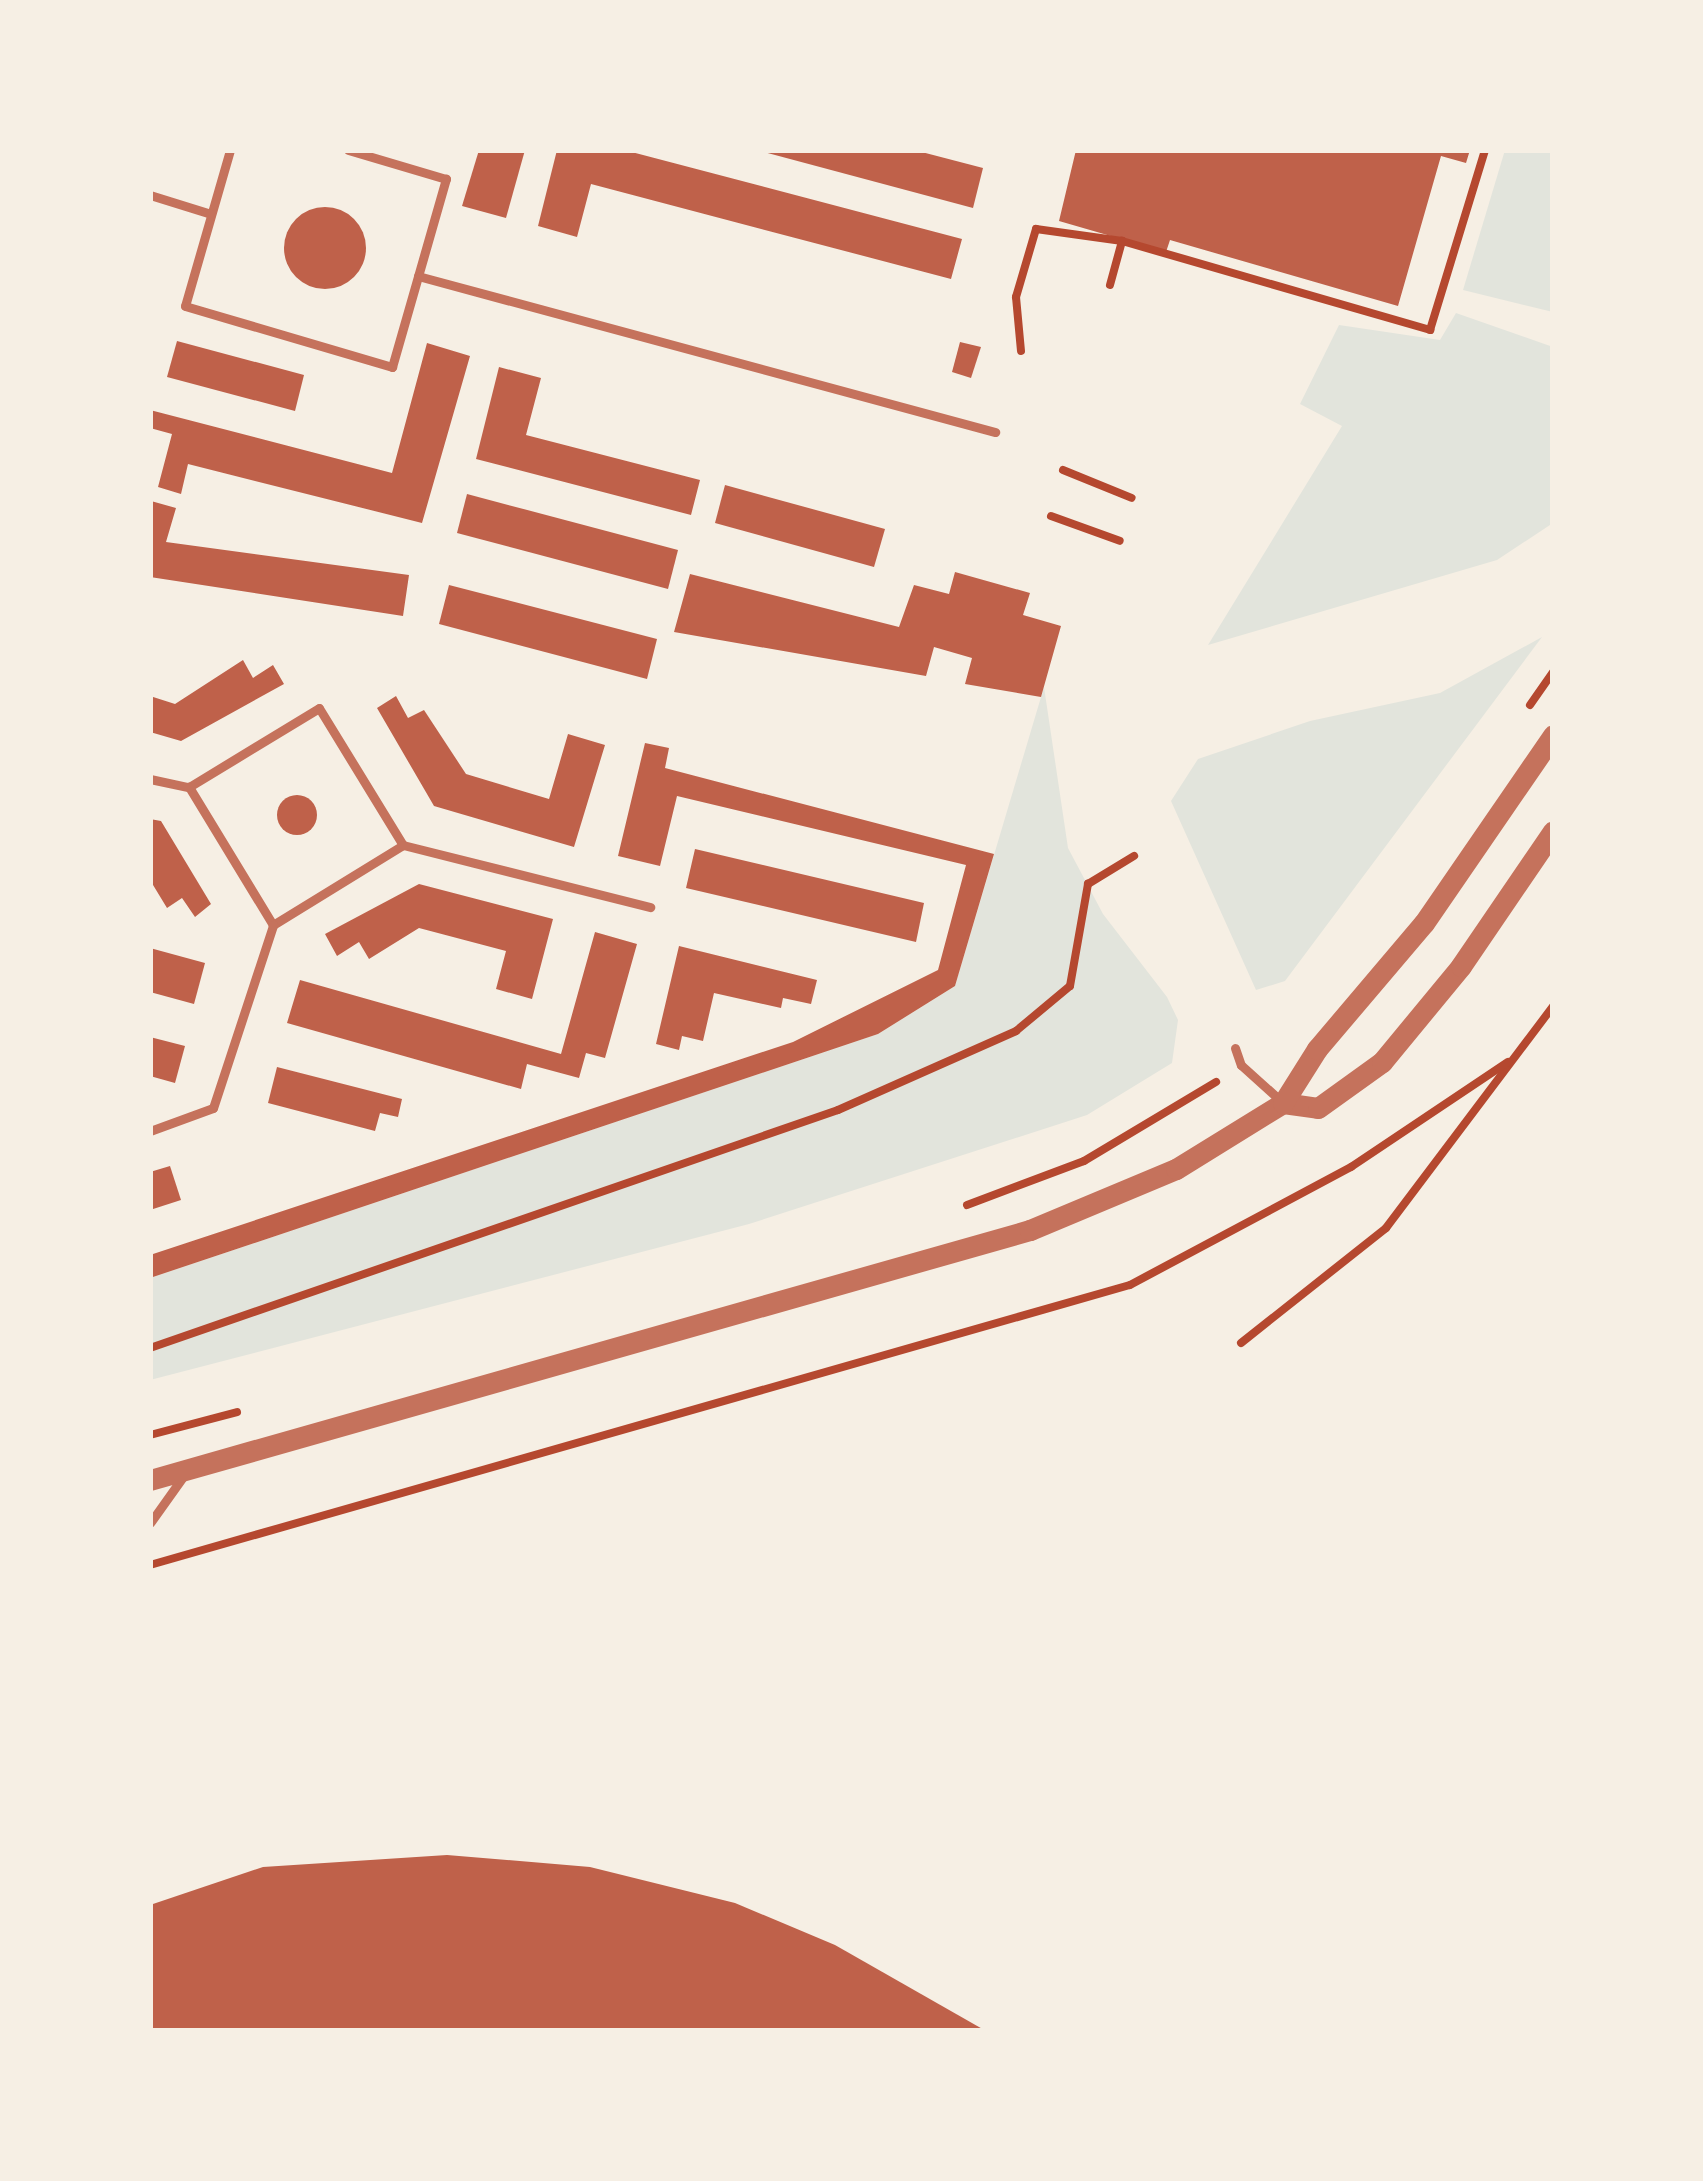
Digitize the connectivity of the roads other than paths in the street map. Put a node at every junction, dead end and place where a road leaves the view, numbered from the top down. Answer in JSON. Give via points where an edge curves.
{"nodes":[{"id":1,"x":230,"y":150,"type":"edge"},
{"id":2,"x":348,"y":150,"type":"edge"},
{"id":3,"x":150,"y":196,"type":"edge"},
{"id":4,"x":212,"y":214,"type":"junction"},
{"id":5,"x":418,"y":276,"type":"junction"},
{"id":6,"x":995,"y":432,"type":"dead end"},
{"id":7,"x":1553,"y":735,"type":"edge"},
{"id":8,"x":150,"y":779,"type":"edge"},
{"id":9,"x":189,"y":787,"type":"junction"},
{"id":10,"x":1553,"y":831,"type":"edge"},
{"id":11,"x":403,"y":845,"type":"junction"},
{"id":12,"x":650,"y":907,"type":"dead end"},
{"id":13,"x":273,"y":925,"type":"junction"},
{"id":14,"x":1235,"y":1048,"type":"dead end"},
{"id":15,"x":1283,"y":1102,"type":"junction"},
{"id":16,"x":150,"y":1131,"type":"edge"},
{"id":17,"x":187,"y":1472,"type":"junction"},
{"id":18,"x":150,"y":1480,"type":"edge"},
{"id":19,"x":150,"y":1523,"type":"edge"}],
"edges":[{"from":1,"to":4,"type":"lane"},
{"from":2,"to":5,"type":"lane","via":[[446,179]]},
{"from":3,"to":4,"type":"lane"},
{"from":4,"to":5,"type":"lane","via":[[185,306],[208,313],[392,367]]},
{"from":5,"to":6,"type":"lane"},
{"from":7,"to":15,"type":"street","via":[[1424,923],[1317,1049]]},
{"from":8,"to":9,"type":"lane"},
{"from":9,"to":11,"type":"lane","via":[[319,708]]},
{"from":9,"to":13,"type":"lane"},
{"from":10,"to":15,"type":"street","via":[[1461,966],[1382,1062],[1318,1108]]},
{"from":11,"to":12,"type":"lane"},
{"from":11,"to":13,"type":"lane"},
{"from":13,"to":16,"type":"lane","via":[[213,1108]]},
{"from":14,"to":15,"type":"lane","via":[[1241,1065]]},
{"from":15,"to":17,"type":"street","via":[[1176,1169],[1030,1230]]},
{"from":17,"to":18,"type":"street"},
{"from":17,"to":19,"type":"lane"}]}
